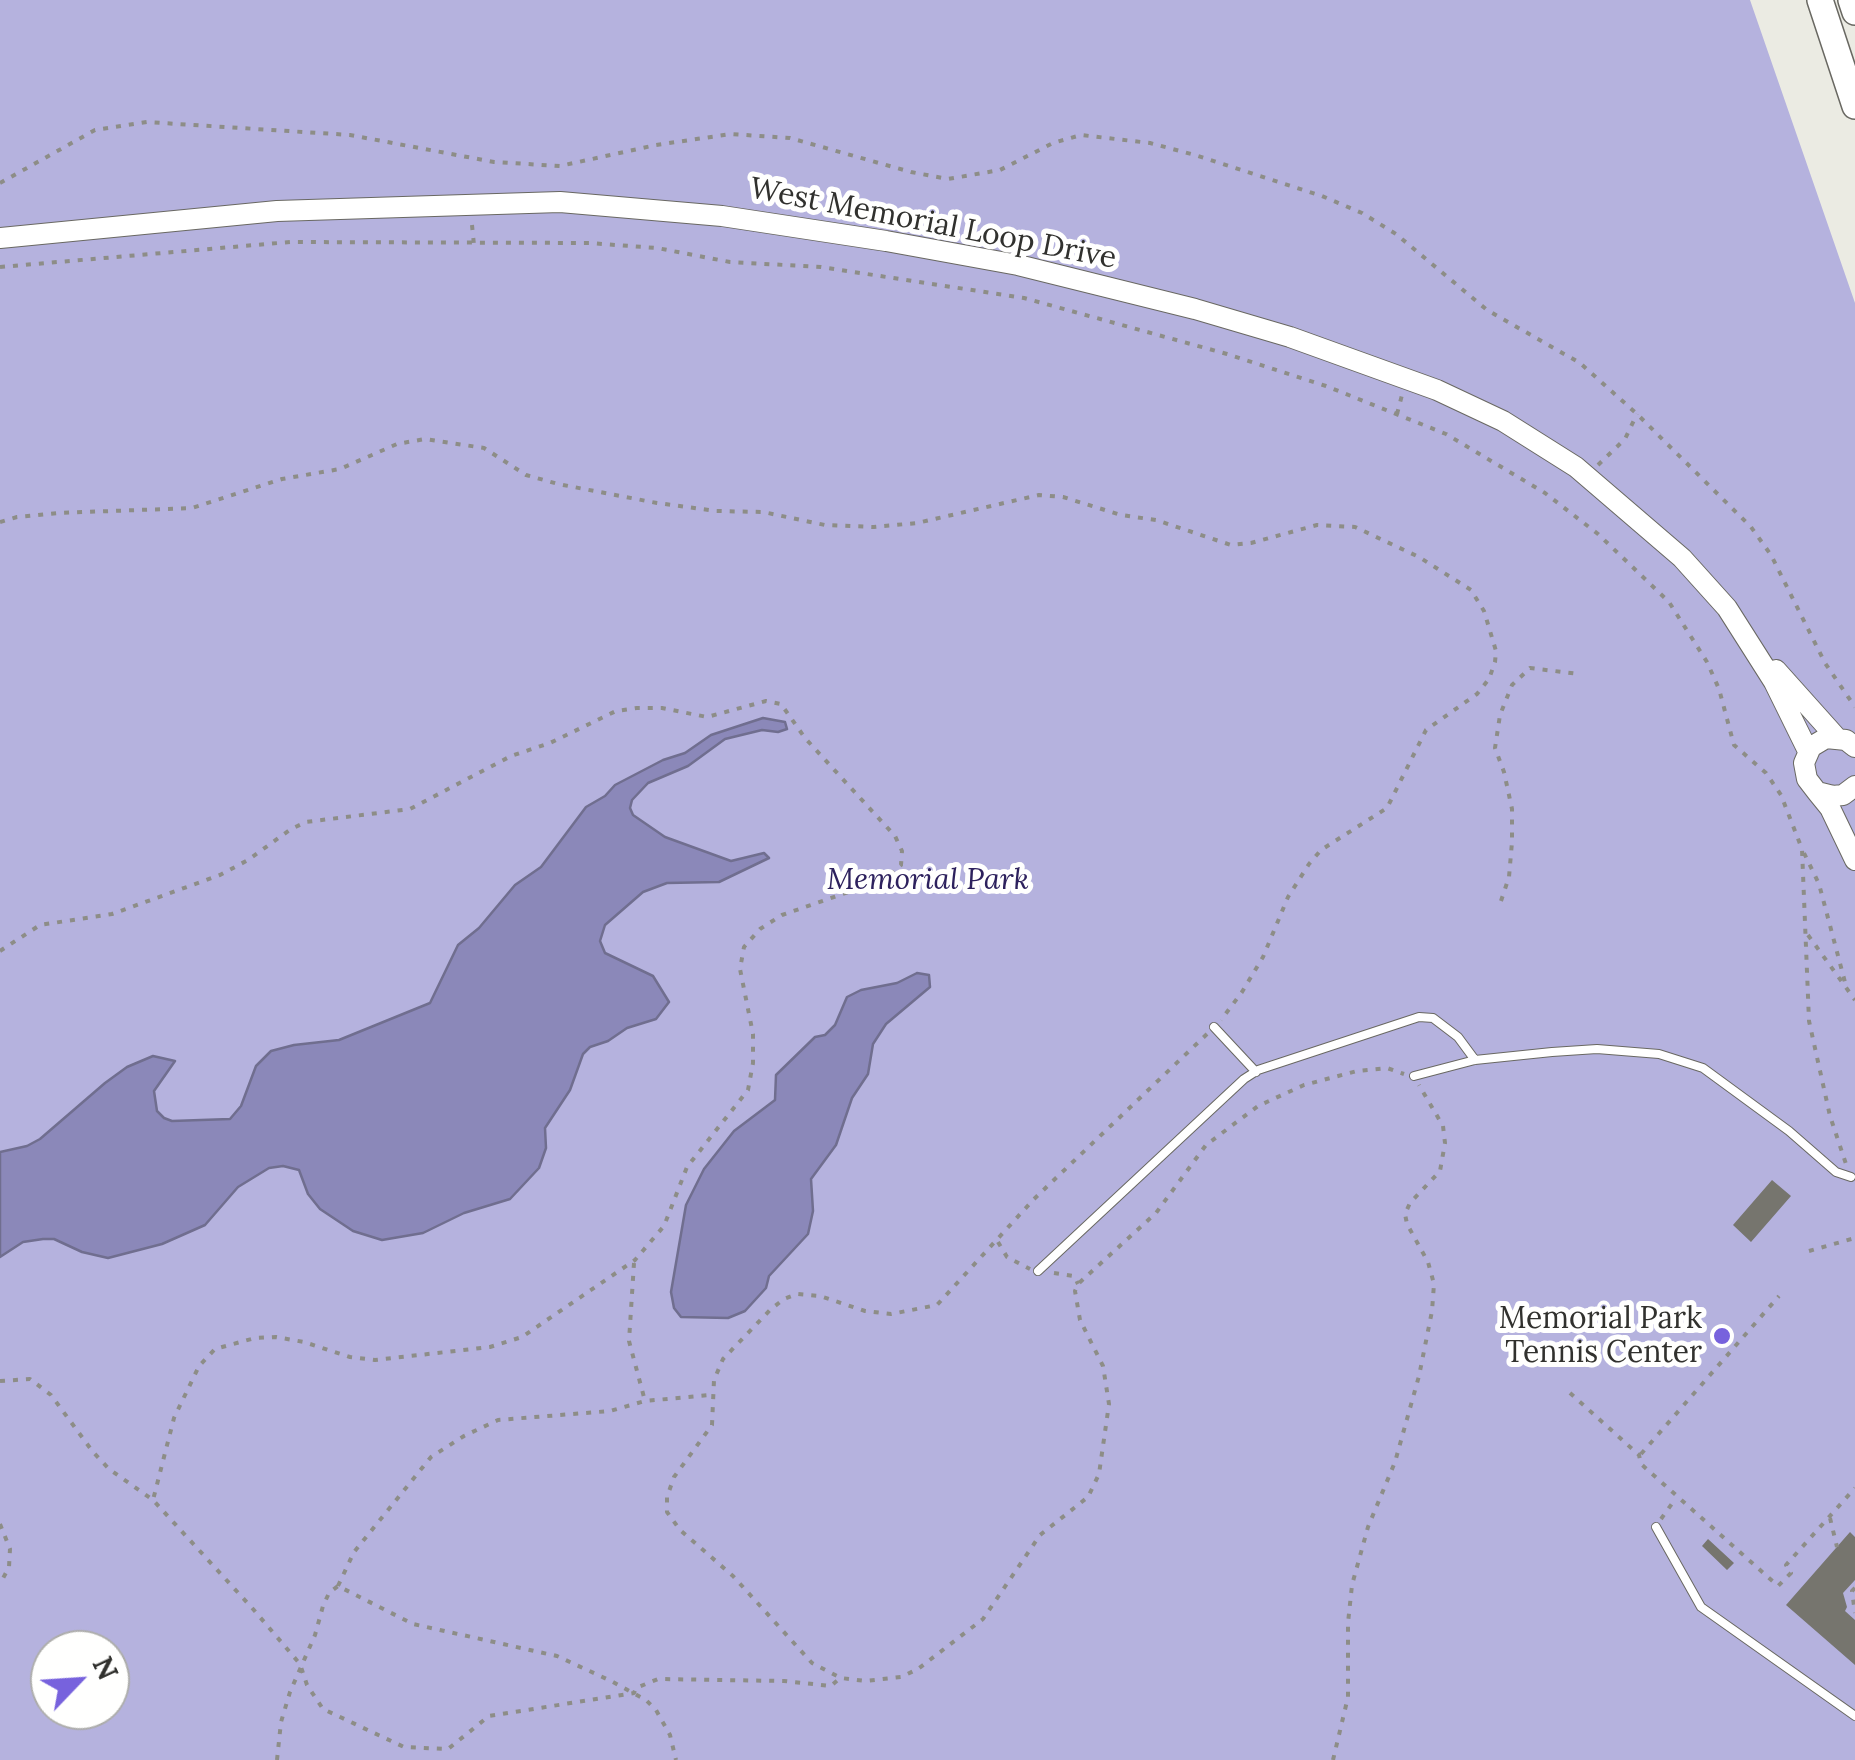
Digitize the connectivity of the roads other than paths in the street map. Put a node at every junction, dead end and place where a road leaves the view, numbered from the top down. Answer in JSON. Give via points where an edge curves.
{"nodes":[{"id":1,"x":1820,"y":0,"type":"edge"},
{"id":2,"x":1851,"y":0,"type":"edge"},
{"id":3,"x":1855,"y":12,"type":"edge"},
{"id":4,"x":1855,"y":106,"type":"edge"},
{"id":5,"x":0,"y":238,"type":"edge"},
{"id":6,"x":1747,"y":640,"type":"junction"},
{"id":7,"x":1846,"y":742,"type":"edge"},
{"id":8,"x":1808,"y":751,"type":"junction"},
{"id":9,"x":1817,"y":792,"type":"junction"},
{"id":10,"x":1854,"y":795,"type":"edge"},
{"id":11,"x":1855,"y":860,"type":"edge"},
{"id":12,"x":1214,"y":1027,"type":"road end"},
{"id":13,"x":1475,"y":1060,"type":"junction"},
{"id":14,"x":1256,"y":1072,"type":"junction"},
{"id":15,"x":1414,"y":1076,"type":"road end"},
{"id":16,"x":1850,"y":1177,"type":"road end"},
{"id":17,"x":1038,"y":1270,"type":"dead end"},
{"id":18,"x":1656,"y":1527,"type":"road end"},
{"id":19,"x":1855,"y":1716,"type":"edge"}],
"edges":[{"from":1,"to":4,"type":"highway"},
{"from":2,"to":3,"type":"highway"},
{"from":5,"to":6,"type":"street","name":"West Memorial Loop Drive","via":[[278,211],[560,202],[722,216],[1018,265],[1290,337],[1504,421],[1586,475],[1682,558]]},
{"from":6,"to":7,"type":"street","name":"West Memorial Loop Drive"},
{"from":6,"to":8,"type":"street","name":"West Memorial Loop Drive"},
{"from":7,"to":8,"type":"street","via":[[1817,742]]},
{"from":8,"to":9,"type":"street","name":"West Memorial Loop Drive","via":[[1804,771]]},
{"from":9,"to":10,"type":"street"},
{"from":9,"to":11,"type":"street"},
{"from":12,"to":14,"type":"lane"},
{"from":13,"to":14,"type":"lane","via":[[1458,1037],[1433,1018],[1418,1016]]},
{"from":13,"to":15,"type":"lane"},
{"from":13,"to":16,"type":"lane","via":[[1597,1049],[1659,1054],[1703,1068]]},
{"from":14,"to":17,"type":"lane"},
{"from":18,"to":19,"type":"lane","via":[[1701,1607]]}]}
